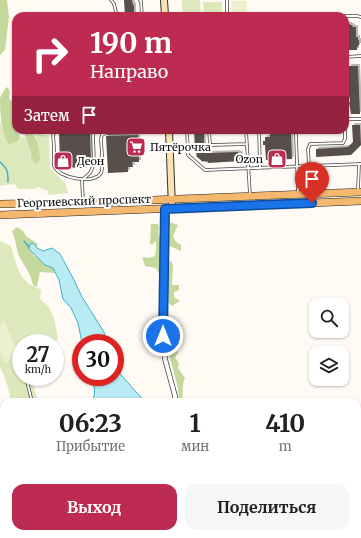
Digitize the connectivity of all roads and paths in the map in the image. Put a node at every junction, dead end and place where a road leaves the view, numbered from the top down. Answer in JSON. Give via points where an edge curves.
{"nodes":[{"id":1,"x":111,"y":0,"type":"edge"},
{"id":2,"x":140,"y":0,"type":"edge"},
{"id":3,"x":164,"y":0,"type":"edge"},
{"id":4,"x":227,"y":0,"type":"edge"},
{"id":5,"x":116,"y":12,"type":"edge"},
{"id":6,"x":142,"y":12,"type":"edge"},
{"id":7,"x":165,"y":12,"type":"edge"},
{"id":8,"x":227,"y":12,"type":"edge"},
{"id":9,"x":349,"y":16,"type":"edge"},
{"id":10,"x":361,"y":17,"type":"edge"},
{"id":11,"x":361,"y":56,"type":"edge"},
{"id":12,"x":349,"y":57,"type":"edge"},
{"id":13,"x":349,"y":119,"type":"edge"},
{"id":14,"x":361,"y":119,"type":"edge"},
{"id":15,"x":54,"y":134,"type":"edge"},
{"id":16,"x":93,"y":134,"type":"edge"},
{"id":17,"x":104,"y":134,"type":"edge"},
{"id":18,"x":169,"y":134,"type":"edge"},
{"id":19,"x":187,"y":134,"type":"edge"},
{"id":20,"x":209,"y":134,"type":"edge"},
{"id":21,"x":246,"y":134,"type":"edge"},
{"id":22,"x":259,"y":134,"type":"edge"},
{"id":23,"x":296,"y":134,"type":"edge"},
{"id":24,"x":345,"y":134,"type":"edge"},
{"id":25,"x":246,"y":144,"type":"junction"},
{"id":26,"x":360,"y":164,"type":"edge"},
{"id":27,"x":297,"y":166,"type":"junction"},
{"id":28,"x":309,"y":166,"type":"junction"},
{"id":29,"x":248,"y":168,"type":"junction"},
{"id":30,"x":260,"y":168,"type":"junction"},
{"id":31,"x":360,"y":172,"type":"edge"},
{"id":32,"x":82,"y":180,"type":"junction"},
{"id":33,"x":360,"y":192,"type":"edge"},
{"id":34,"x":298,"y":194,"type":"junction"},
{"id":35,"x":250,"y":196,"type":"junction"},
{"id":36,"x":172,"y":199,"type":"junction"},
{"id":37,"x":360,"y":201,"type":"edge"},
{"id":38,"x":83,"y":202,"type":"junction"},
{"id":39,"x":101,"y":202,"type":"junction"},
{"id":40,"x":0,"y":204,"type":"edge"},
{"id":41,"x":250,"y":205,"type":"junction"},
{"id":42,"x":169,"y":208,"type":"junction"},
{"id":43,"x":101,"y":211,"type":"junction"},
{"id":44,"x":0,"y":215,"type":"edge"},
{"id":45,"x":28,"y":386,"type":"edge"},
{"id":46,"x":31,"y":398,"type":"edge"},
{"id":47,"x":175,"y":398,"type":"edge"}],
"edges":[{"from":1,"to":5,"type":"lane"},
{"from":2,"to":6,"type":"lane"},
{"from":3,"to":7,"type":"main road"},
{"from":4,"to":8,"type":"lane"},
{"from":9,"to":10,"type":"lane"},
{"from":11,"to":12,"type":"lane"},
{"from":13,"to":14,"type":"lane"},
{"from":15,"to":32,"type":"lane","via":[[54,166],[58,172]]},
{"from":16,"to":32,"type":"lane","via":[[94,164],[90,173]]},
{"from":17,"to":32,"type":"lane","via":[[101,139],[101,173],[97,177]]},
{"from":18,"to":36,"type":"main road"},
{"from":19,"to":29,"type":"lane","via":[[188,155],[205,170]]},
{"from":20,"to":25,"type":"lane","via":[[210,145]]},
{"from":21,"to":25,"type":"lane"},
{"from":22,"to":30,"type":"lane"},
{"from":23,"to":27,"type":"lane"},
{"from":24,"to":28,"type":"lane","via":[[343,142],[310,144]]},
{"from":25,"to":29,"type":"lane"},
{"from":26,"to":28,"type":"lane"},
{"from":26,"to":31,"type":"lane"},
{"from":27,"to":28,"type":"lane"},
{"from":27,"to":30,"type":"lane"},
{"from":27,"to":34,"type":"lane"},
{"from":29,"to":30,"type":"lane"},
{"from":29,"to":35,"type":"lane"},
{"from":31,"to":33,"type":"lane"},
{"from":32,"to":38,"type":"lane"},
{"from":33,"to":34,"type":"main road","name":"Георгиевский проспект"},
{"from":33,"to":37,"type":"street"},
{"from":34,"to":35,"type":"main road","name":"Георгиевский проспект"},
{"from":35,"to":36,"type":"main road","name":"Георгиевский проспект"},
{"from":35,"to":41,"type":"street","via":[[247,201]]},
{"from":36,"to":39,"type":"main road","name":"Георгиевский проспект"},
{"from":36,"to":42,"type":"main road"},
{"from":37,"to":41,"type":"main road","name":"Георгиевский проспект"},
{"from":38,"to":39,"type":"main road","name":"Георгиевский проспект"},
{"from":38,"to":40,"type":"main road","name":"Георгиевский проспект"},
{"from":39,"to":43,"type":"street","via":[[104,206]]},
{"from":41,"to":42,"type":"main road","name":"Георгиевский проспект"},
{"from":42,"to":43,"type":"main road","name":"Георгиевский проспект"},
{"from":42,"to":47,"type":"street","via":[[163,336],[165,359]]},
{"from":43,"to":44,"type":"main road","name":"Георгиевский проспект"},
{"from":45,"to":46,"type":"lane"}]}
